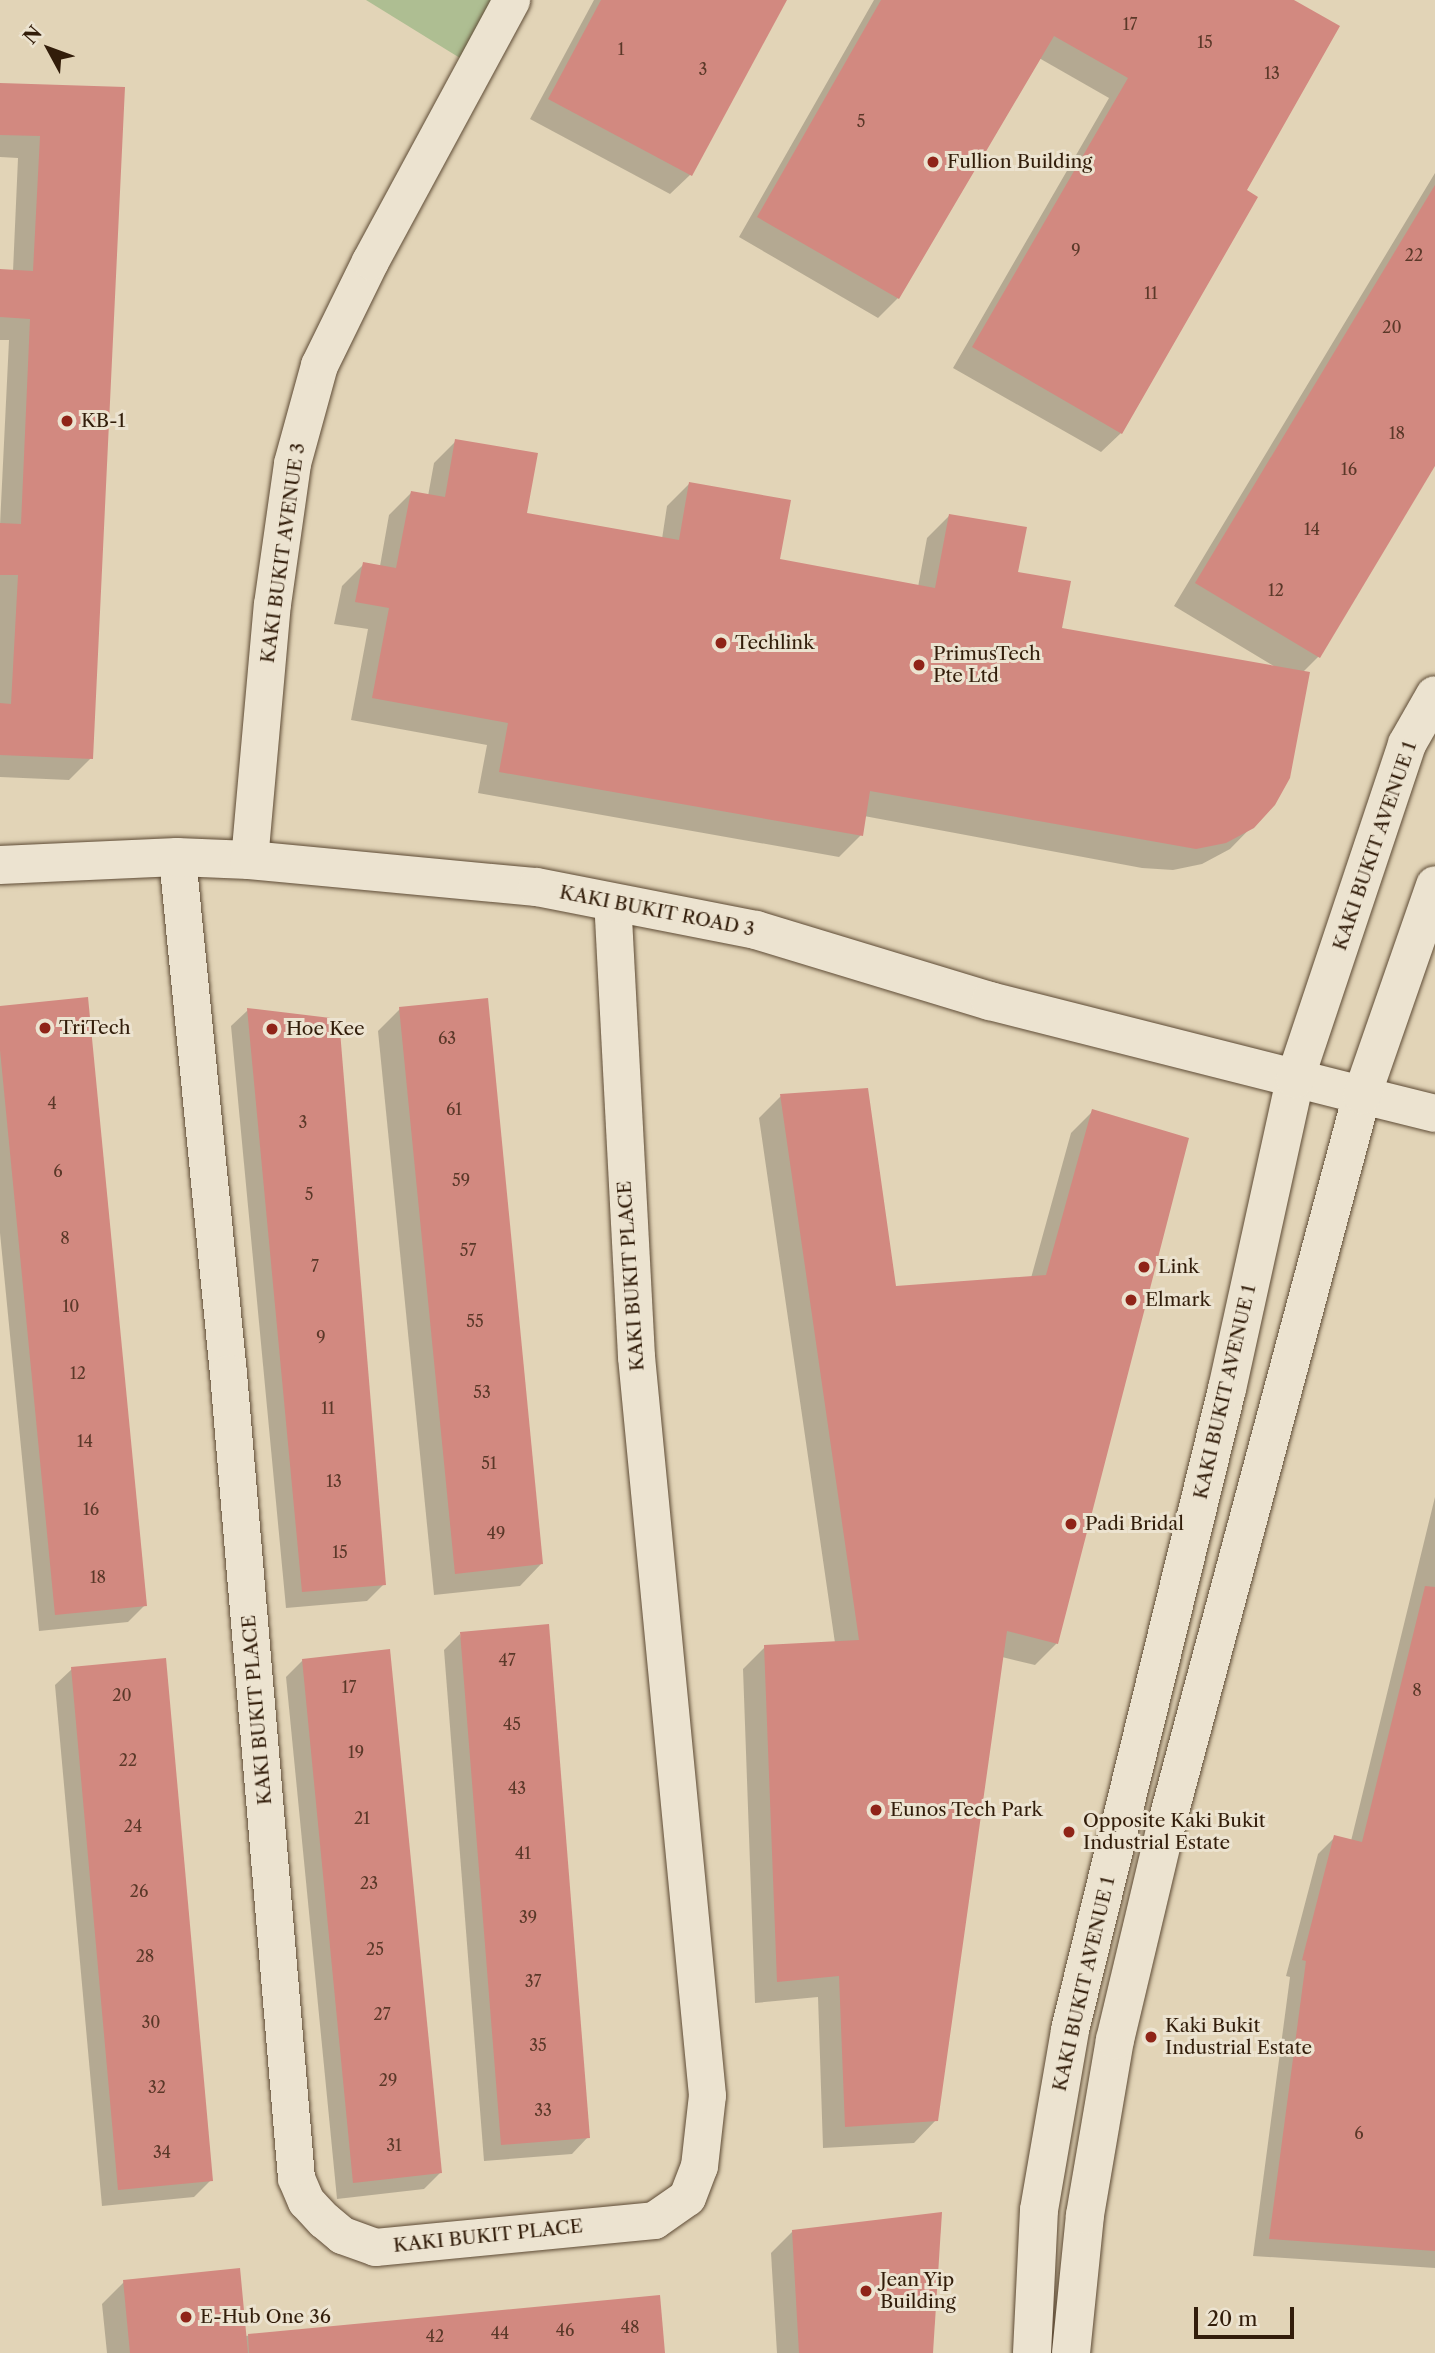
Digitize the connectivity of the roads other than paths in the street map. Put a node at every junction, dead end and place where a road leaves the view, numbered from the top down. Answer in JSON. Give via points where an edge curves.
{"nodes":[{"id":1,"x":511,"y":0,"type":"edge"},
{"id":2,"x":1435,"y":695,"type":"edge"},
{"id":3,"x":177,"y":858,"type":"junction"},
{"id":4,"x":249,"y":860,"type":"junction"},
{"id":5,"x":0,"y":865,"type":"edge"},
{"id":6,"x":1435,"y":885,"type":"edge"},
{"id":7,"x":612,"y":903,"type":"junction"},
{"id":8,"x":1295,"y":1079,"type":"junction"},
{"id":9,"x":1362,"y":1095,"type":"junction"},
{"id":10,"x":1435,"y":1113,"type":"edge"},
{"id":11,"x":1032,"y":2353,"type":"edge"},
{"id":12,"x":1071,"y":2353,"type":"edge"}],
"edges":[{"from":1,"to":4,"type":"street","name":"KAKI BUKIT AVENUE 3","via":[[319,365],[288,488],[272,604]]},
{"from":2,"to":8,"type":"main road","name":"KAKI BUKIT AVENUE 1","via":[[1407,744]]},
{"from":3,"to":4,"type":"main road","name":"KAKI BUKIT ROAD 3"},
{"from":3,"to":5,"type":"main road","name":"KAKI BUKIT ROAD 3"},
{"from":3,"to":7,"type":"street","name":"KAKI BUKIT PLACE","via":[[231,1413],[296,2178],[306,2201],[324,2220],[342,2235],[375,2247],[654,2220],[687,2197],[699,2166],[707,2095],[636,1356]]},
{"from":4,"to":7,"type":"main road","name":"KAKI BUKIT ROAD 3","via":[[537,887]]},
{"from":6,"to":9,"type":"main road"},
{"from":7,"to":8,"type":"main road","name":"KAKI BUKIT ROAD 3","via":[[755,930],[990,1001]]},
{"from":8,"to":9,"type":"main road","name":"KAKI BUKIT ROAD 3"},
{"from":8,"to":11,"type":"main road","name":"KAKI BUKIT AVENUE 1","via":[[1227,1389],[1070,2030],[1039,2210]]},
{"from":9,"to":10,"type":"street"},
{"from":9,"to":12,"type":"main road","via":[[1164,1830],[1115,2040],[1085,2215]]}]}
